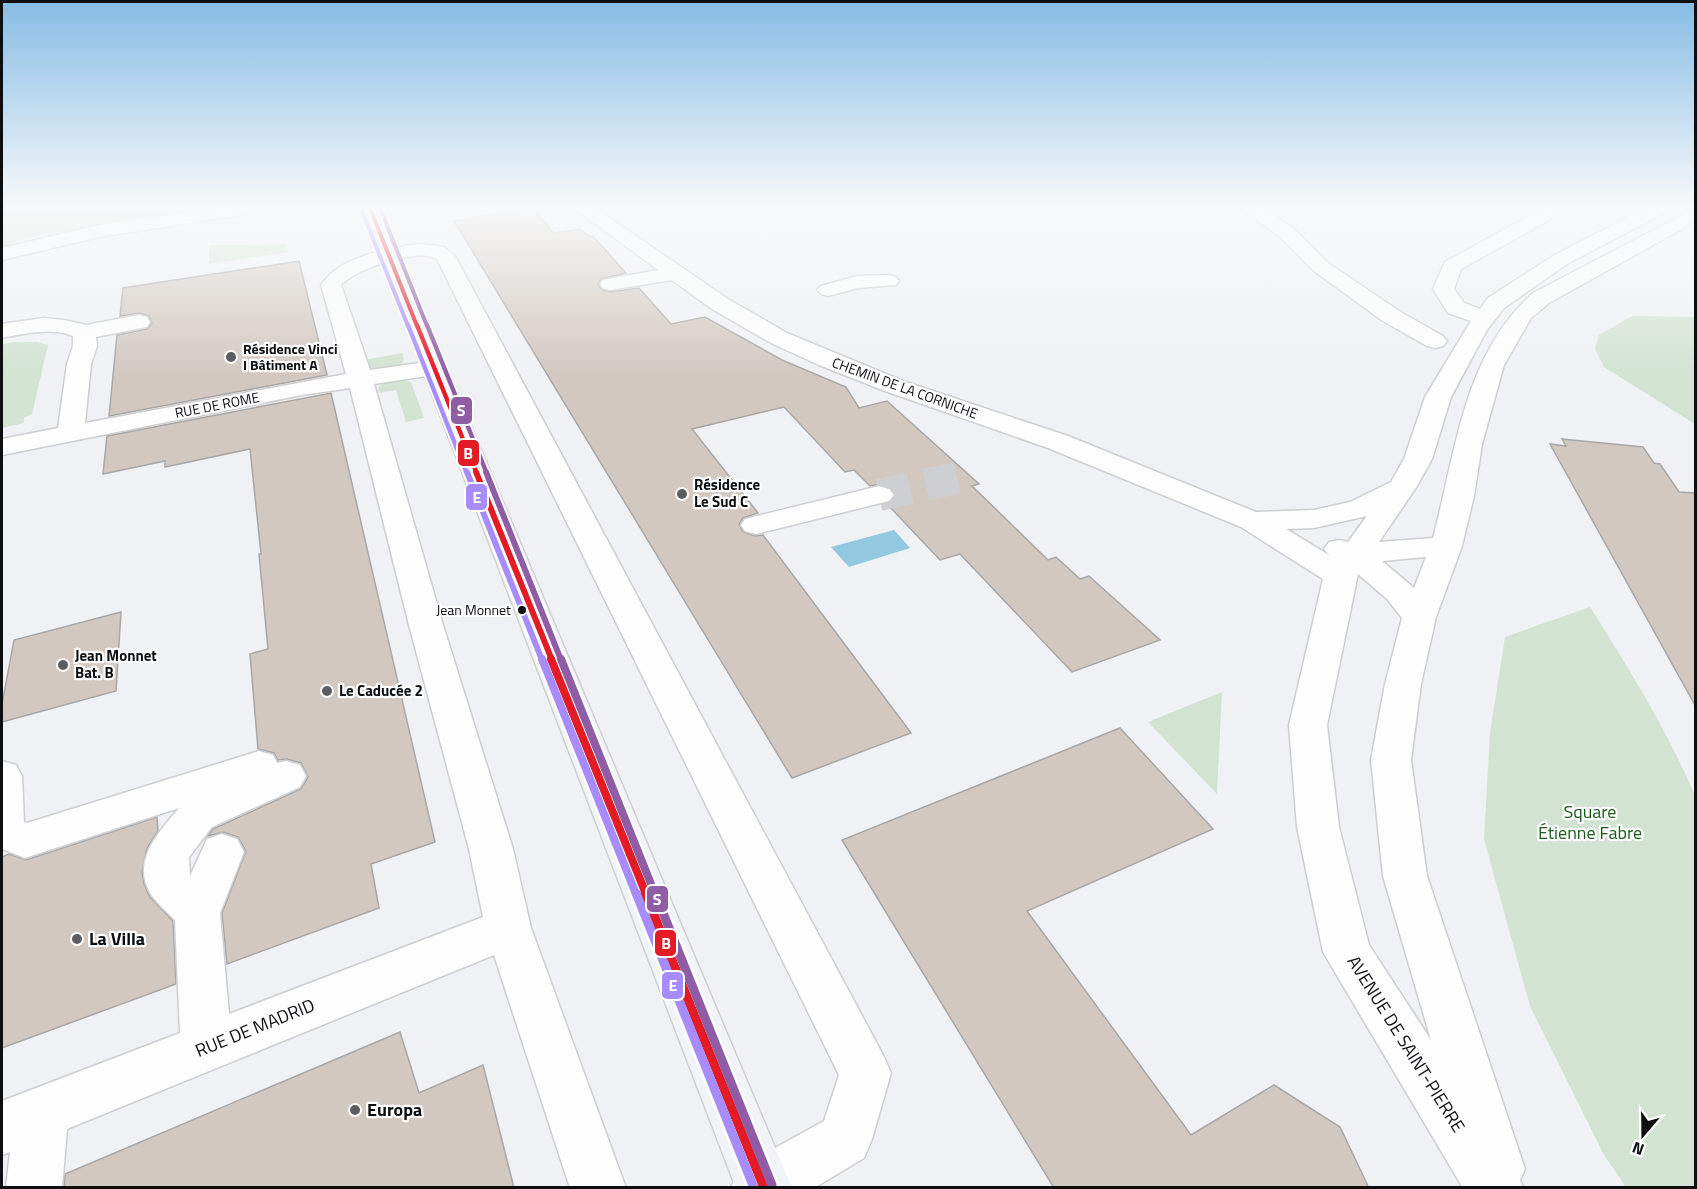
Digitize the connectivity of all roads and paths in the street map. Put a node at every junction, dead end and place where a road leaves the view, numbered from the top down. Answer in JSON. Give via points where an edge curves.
{"nodes":[{"id":1,"x":369,"y":263,"type":"edge"},
{"id":2,"x":391,"y":263,"type":"edge"},
{"id":3,"x":449,"y":263,"type":"edge"},
{"id":4,"x":662,"y":263,"type":"edge"},
{"id":5,"x":1317,"y":263,"type":"edge"},
{"id":6,"x":1457,"y":263,"type":"edge"},
{"id":7,"x":1555,"y":263,"type":"edge"},
{"id":8,"x":1594,"y":263,"type":"edge"},
{"id":9,"x":675,"y":273,"type":"junction"},
{"id":10,"x":889,"y":281,"type":"dead end"},
{"id":11,"x":610,"y":284,"type":"dead end"},
{"id":12,"x":828,"y":290,"type":"dead end"},
{"id":13,"x":1484,"y":318,"type":"junction"},
{"id":14,"x":139,"y":322,"type":"dead end"},
{"id":15,"x":2,"y":331,"type":"edge"},
{"id":16,"x":84,"y":332,"type":"junction"},
{"id":17,"x":1435,"y":341,"type":"dead end"},
{"id":18,"x":432,"y":368,"type":"junction"},
{"id":19,"x":359,"y":380,"type":"junction"},
{"id":20,"x":71,"y":434,"type":"junction"},
{"id":21,"x":2,"y":447,"type":"edge"},
{"id":22,"x":1403,"y":486,"type":"junction"},
{"id":23,"x":883,"y":499,"type":"tunnel mouth"},
{"id":24,"x":1252,"y":521,"type":"junction"},
{"id":25,"x":761,"y":532,"type":"dead end"},
{"id":26,"x":1442,"y":559,"type":"junction"},
{"id":27,"x":1357,"y":567,"type":"junction"},
{"id":28,"x":1419,"y":617,"type":"junction"},
{"id":29,"x":2,"y":776,"type":"edge"},
{"id":30,"x":222,"y":852,"type":"dead end"},
{"id":31,"x":197,"y":913,"type":"junction"},
{"id":32,"x":508,"y":928,"type":"junction"},
{"id":33,"x":206,"y":1048,"type":"junction"},
{"id":34,"x":21,"y":1121,"type":"edge"},
{"id":35,"x":762,"y":1187,"type":"edge"},
{"id":36,"x":34,"y":1188,"type":"edge"},
{"id":37,"x":598,"y":1188,"type":"edge"},
{"id":38,"x":1495,"y":1188,"type":"edge"},
{"id":39,"x":1503,"y":1188,"type":"edge"}],
"edges":[{"from":1,"to":19,"type":"street","via":[[340,273],[331,285]]},
{"from":2,"to":18,"type":"main road"},
{"from":3,"to":35,"type":"street","via":[[865,1073],[845,1139]]},
{"from":4,"to":9,"type":"street","name":"CHEMIN DE LA CORNICHE"},
{"from":5,"to":17,"type":"street","via":[[1391,316]]},
{"from":6,"to":13,"type":"street","via":[[1443,289],[1456,308]]},
{"from":7,"to":13,"type":"street","name":"AVENUE DE SAINT-PIERRE","via":[[1496,303]]},
{"from":8,"to":26,"type":"street","name":"AVENUE DE SAINT-PIERRE","via":[[1523,314],[1492,365],[1468,444]]},
{"from":9,"to":11,"type":"street"},
{"from":9,"to":24,"type":"street","name":"CHEMIN DE LA CORNICHE","via":[[737,315],[827,360],[1058,442]]},
{"from":10,"to":12,"type":"street","via":[[857,282]]},
{"from":13,"to":22,"type":"street","name":"AVENUE DE SAINT-PIERRE","via":[[1438,397],[1418,459]]},
{"from":14,"to":16,"type":"street"},
{"from":15,"to":16,"type":"street","via":[[70,326]]},
{"from":16,"to":20,"type":"street"},
{"from":18,"to":19,"type":"street","name":"RUE DE ROME"},
{"from":18,"to":35,"type":"main road"},
{"from":19,"to":20,"type":"street","name":"RUE DE ROME","via":[[302,388],[147,431]]},
{"from":19,"to":32,"type":"street","via":[[490,849]]},
{"from":20,"to":21,"type":"street","name":"RUE DE ROME"},
{"from":22,"to":24,"type":"street","name":"CHEMIN DE LA CORNICHE","via":[[1359,509],[1314,519]]},
{"from":22,"to":27,"type":"street","name":"AVENUE DE SAINT-PIERRE"},
{"from":23,"to":25,"type":"street"},
{"from":24,"to":27,"type":"street","name":"CHEMIN DE LA CORNICHE"},
{"from":26,"to":27,"type":"street"},
{"from":26,"to":28,"type":"street","name":"AVENUE DE SAINT-PIERRE"},
{"from":27,"to":28,"type":"street","via":[[1399,592]]},
{"from":27,"to":38,"type":"street","name":"AVENUE DE SAINT-PIERRE","via":[[1308,725],[1318,826],[1347,952]]},
{"from":28,"to":39,"type":"street","name":"AVENUE DE SAINT-PIERRE","via":[[1391,760],[1405,876]]},
{"from":29,"to":31,"type":"street","via":[[3,831],[24,841],[273,771],[198,815],[167,853],[168,883]]},
{"from":30,"to":31,"type":"street"},
{"from":31,"to":33,"type":"street"},
{"from":32,"to":33,"type":"street","name":"RUE DE MADRID"},
{"from":32,"to":37,"type":"street"},
{"from":33,"to":34,"type":"street","name":"RUE DE MADRID"},
{"from":34,"to":36,"type":"street"}]}
